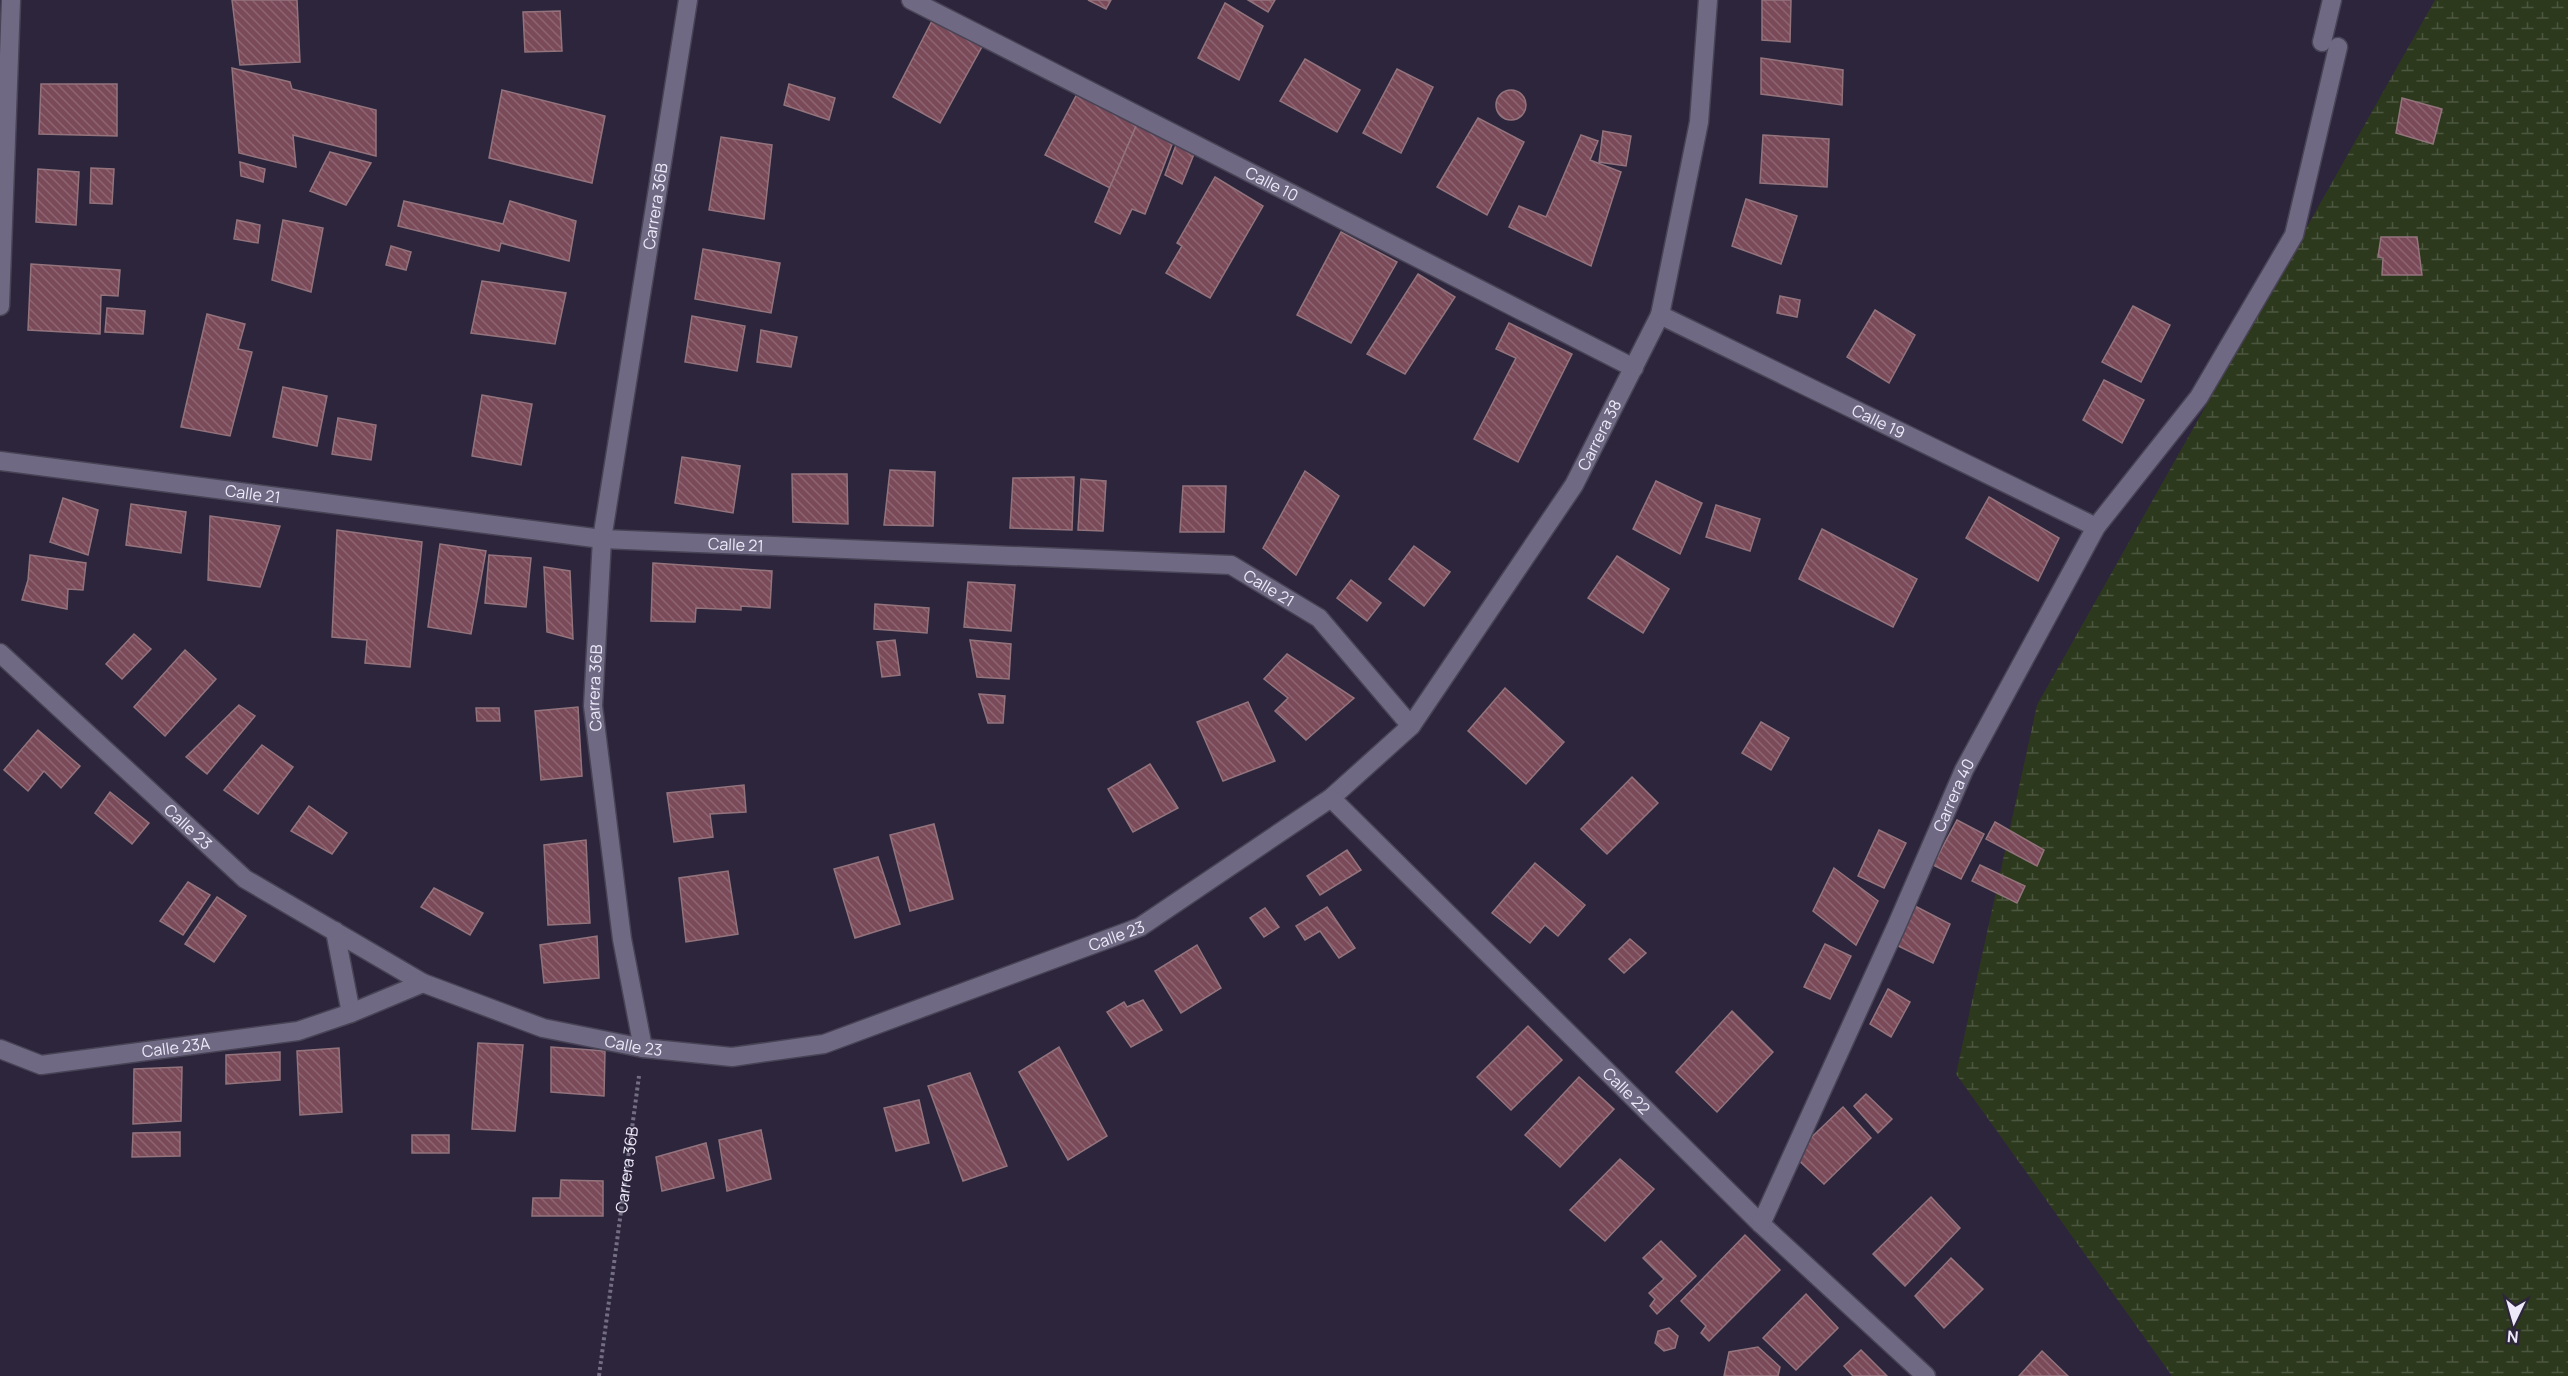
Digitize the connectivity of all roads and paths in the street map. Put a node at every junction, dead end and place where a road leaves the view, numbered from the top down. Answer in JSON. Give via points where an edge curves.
{"nodes":[{"id":1,"x":11,"y":0,"type":"edge"},
{"id":2,"x":688,"y":0,"type":"edge"},
{"id":3,"x":911,"y":0,"type":"edge"},
{"id":4,"x":1708,"y":0,"type":"edge"},
{"id":5,"x":2332,"y":0,"type":"edge"},
{"id":6,"x":0,"y":306,"type":"edge"},
{"id":7,"x":1660,"y":315,"type":"junction"},
{"id":8,"x":1634,"y":368,"type":"junction"},
{"id":9,"x":0,"y":461,"type":"edge"},
{"id":10,"x":2096,"y":527,"type":"junction"},
{"id":11,"x":602,"y":539,"type":"junction"},
{"id":12,"x":0,"y":653,"type":"edge"},
{"id":13,"x":1411,"y":726,"type":"junction"},
{"id":14,"x":1331,"y":798,"type":"junction"},
{"id":15,"x":335,"y":931,"type":"junction"},
{"id":16,"x":423,"y":983,"type":"junction"},
{"id":17,"x":351,"y":1013,"type":"junction"},
{"id":18,"x":643,"y":1048,"type":"junction"},
{"id":19,"x":0,"y":1049,"type":"edge"},
{"id":20,"x":1761,"y":1224,"type":"junction"},
{"id":21,"x":599,"y":1376,"type":"edge"},
{"id":22,"x":1926,"y":1376,"type":"edge"}],
"edges":[{"from":1,"to":6,"type":"street"},
{"from":2,"to":11,"type":"street","name":"Carrera 36B"},
{"from":3,"to":8,"type":"street","name":"Calle 10"},
{"from":4,"to":7,"type":"street","name":"Carrera 38","via":[[1699,122]]},
{"from":5,"to":10,"type":"street","name":"Carrera 40","via":[[2330,44],[2294,235],[2199,397]]},
{"from":7,"to":8,"type":"street","name":"Carrera 38"},
{"from":7,"to":10,"type":"street","name":"Calle 19"},
{"from":8,"to":13,"type":"street","name":"Carrera 38","via":[[1574,485]]},
{"from":9,"to":11,"type":"street","name":"Calle 21"},
{"from":10,"to":20,"type":"street","name":"Carrera 40","via":[[1964,770]]},
{"from":11,"to":13,"type":"street","name":"Calle 21","via":[[1231,566],[1319,618]]},
{"from":11,"to":18,"type":"street","name":"Carrera 36B","via":[[593,706],[622,939]]},
{"from":12,"to":15,"type":"street","name":"Calle 23","via":[[245,879]]},
{"from":13,"to":14,"type":"street","name":"Carrera 38"},
{"from":14,"to":18,"type":"street","name":"Calle 23","via":[[1140,927],[824,1044],[732,1057]]},
{"from":14,"to":20,"type":"street","name":"Calle 22"},
{"from":15,"to":16,"type":"street","name":"Calle 23"},
{"from":15,"to":17,"type":"street"},
{"from":16,"to":17,"type":"street","name":"Calle 23A"},
{"from":16,"to":18,"type":"street","name":"Calle 23","via":[[543,1028]]},
{"from":17,"to":19,"type":"street","name":"Calle 23A","via":[[298,1031],[41,1065]]},
{"from":18,"to":21,"type":"path","name":"Carrera 36B"},
{"from":20,"to":22,"type":"street","name":"Calle 22"}]}
